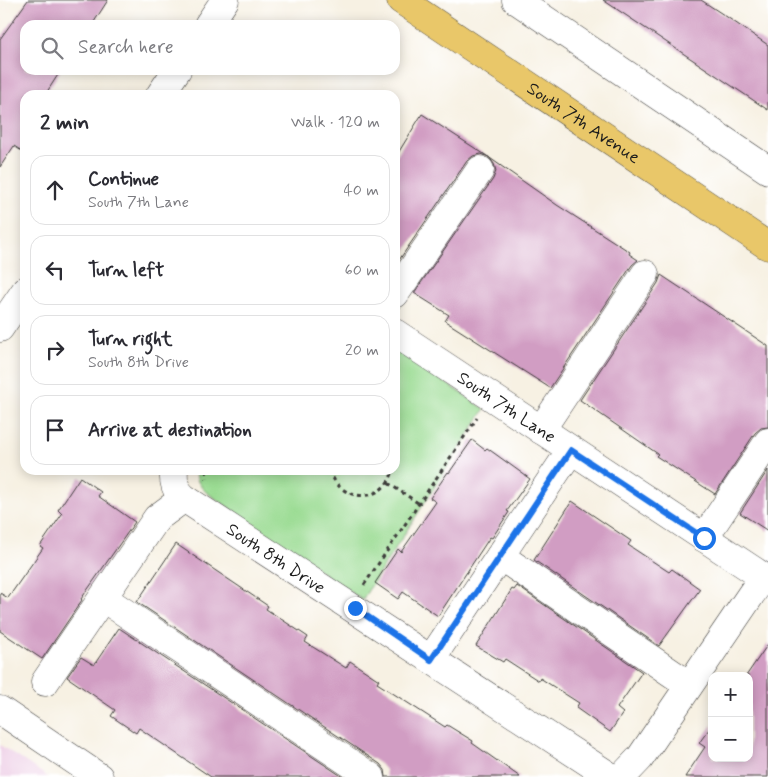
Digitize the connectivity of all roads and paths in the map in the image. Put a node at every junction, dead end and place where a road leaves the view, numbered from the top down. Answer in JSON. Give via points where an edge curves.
{"nodes":[{"id":1,"x":225,"y":0,"type":"edge"},
{"id":2,"x":400,"y":0,"type":"edge"},
{"id":3,"x":516,"y":0,"type":"edge"},
{"id":4,"x":211,"y":20,"type":"edge"},
{"id":5,"x":174,"y":75,"type":"edge"},
{"id":6,"x":163,"y":90,"type":"edge"},
{"id":7,"x":480,"y":170,"type":"dead end"},
{"id":8,"x":768,"y":170,"type":"edge"},
{"id":9,"x":768,"y":246,"type":"edge"},
{"id":10,"x":645,"y":274,"type":"dead end"},
{"id":11,"x":400,"y":287,"type":"edge"},
{"id":12,"x":20,"y":298,"type":"edge"},
{"id":13,"x":0,"y":328,"type":"edge"},
{"id":14,"x":400,"y":336,"type":"edge"},
{"id":15,"x":477,"y":418,"type":"dead end"},
{"id":16,"x":541,"y":430,"type":"junction"},
{"id":17,"x":768,"y":442,"type":"edge"},
{"id":18,"x":571,"y":450,"type":"junction"},
{"id":19,"x":332,"y":475,"type":"edge"},
{"id":20,"x":391,"y":475,"type":"edge"},
{"id":21,"x":388,"y":483,"type":"junction"},
{"id":22,"x":177,"y":484,"type":"edge"},
{"id":23,"x":418,"y":503,"type":"junction"},
{"id":24,"x":704,"y":538,"type":"junction"},
{"id":25,"x":500,"y":556,"type":"junction"},
{"id":26,"x":766,"y":578,"type":"edge"},
{"id":27,"x":362,"y":588,"type":"dead end"},
{"id":28,"x":103,"y":598,"type":"junction"},
{"id":29,"x":431,"y":660,"type":"junction"},
{"id":30,"x":45,"y":682,"type":"dead end"},
{"id":31,"x":689,"y":685,"type":"junction"},
{"id":32,"x":0,"y":710,"type":"edge"},
{"id":33,"x":99,"y":777,"type":"edge"},
{"id":34,"x":371,"y":777,"type":"edge"},
{"id":35,"x":611,"y":777,"type":"edge"},
{"id":36,"x":622,"y":777,"type":"edge"}],
"edges":[{"from":1,"to":4,"type":"street"},
{"from":2,"to":9,"type":"main road","name":"South 7th Avenue"},
{"from":3,"to":8,"type":"street"},
{"from":5,"to":6,"type":"street"},
{"from":7,"to":11,"type":"street"},
{"from":10,"to":16,"type":"street"},
{"from":12,"to":13,"type":"street"},
{"from":14,"to":16,"type":"street","name":"South 7th Lane"},
{"from":15,"to":23,"type":"path"},
{"from":16,"to":18,"type":"street","name":"South 7th Lane"},
{"from":17,"to":24,"type":"street"},
{"from":18,"to":24,"type":"street","name":"South 7th Lane"},
{"from":18,"to":25,"type":"street"},
{"from":19,"to":21,"type":"path","via":[[345,492],[356,496],[378,492]]},
{"from":20,"to":21,"type":"path"},
{"from":21,"to":23,"type":"path"},
{"from":22,"to":28,"type":"street"},
{"from":22,"to":29,"type":"street","name":"South 8th Drive"},
{"from":23,"to":27,"type":"path"},
{"from":24,"to":26,"type":"street","name":"South 7th Lane"},
{"from":25,"to":29,"type":"street"},
{"from":25,"to":31,"type":"street"},
{"from":26,"to":31,"type":"street"},
{"from":28,"to":30,"type":"street"},
{"from":28,"to":34,"type":"street"},
{"from":29,"to":35,"type":"street","name":"South 8th Drive"},
{"from":31,"to":36,"type":"street","via":[[640,758]]},
{"from":32,"to":33,"type":"street"}]}
